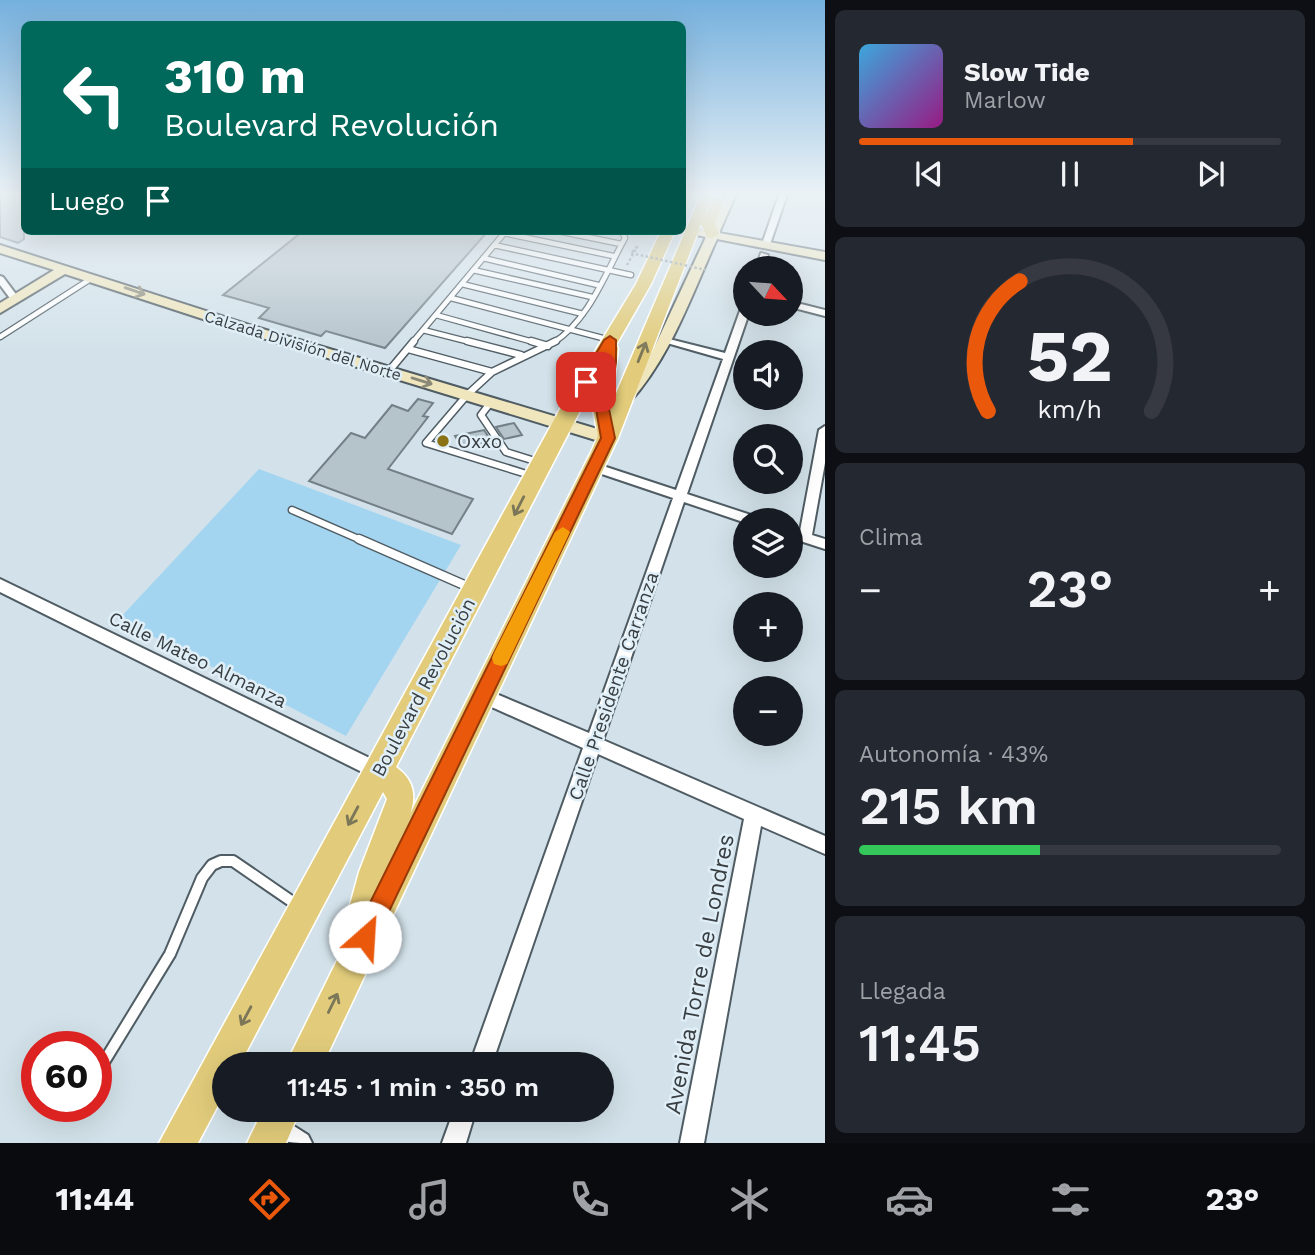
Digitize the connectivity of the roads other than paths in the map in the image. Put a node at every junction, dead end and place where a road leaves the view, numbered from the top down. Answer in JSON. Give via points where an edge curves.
{"nodes":[{"id":1,"x":494,"y":245,"type":"edge"},
{"id":2,"x":496,"y":245,"type":"edge"},
{"id":3,"x":565,"y":245,"type":"edge"},
{"id":4,"x":620,"y":245,"type":"edge"},
{"id":5,"x":644,"y":245,"type":"edge"},
{"id":6,"x":661,"y":245,"type":"edge"},
{"id":7,"x":681,"y":245,"type":"edge"},
{"id":8,"x":707,"y":245,"type":"edge"},
{"id":9,"x":727,"y":245,"type":"edge"},
{"id":10,"x":0,"y":249,"type":"edge"},
{"id":11,"x":613,"y":256,"type":"junction"},
{"id":12,"x":763,"y":256,"type":"edge"},
{"id":13,"x":803,"y":256,"type":"edge"},
{"id":14,"x":825,"y":256,"type":"edge"},
{"id":15,"x":483,"y":258,"type":"junction"},
{"id":16,"x":803,"y":264,"type":"edge"},
{"id":17,"x":825,"y":268,"type":"edge"},
{"id":18,"x":65,"y":269,"type":"junction"},
{"id":19,"x":473,"y":270,"type":"junction"},
{"id":20,"x":606,"y":270,"type":"junction"},
{"id":21,"x":627,"y":274,"type":"junction"},
{"id":22,"x":93,"y":277,"type":"junction"},
{"id":23,"x":0,"y":279,"type":"edge"},
{"id":24,"x":462,"y":284,"type":"junction"},
{"id":25,"x":598,"y":285,"type":"junction"},
{"id":26,"x":450,"y":298,"type":"junction"},
{"id":27,"x":592,"y":298,"type":"junction"},
{"id":28,"x":15,"y":299,"type":"junction"},
{"id":29,"x":803,"y":308,"type":"edge"},
{"id":30,"x":0,"y":309,"type":"edge"},
{"id":31,"x":825,"y":313,"type":"edge"},
{"id":32,"x":583,"y":314,"type":"junction"},
{"id":33,"x":436,"y":315,"type":"junction"},
{"id":34,"x":740,"y":326,"type":"edge"},
{"id":35,"x":573,"y":329,"type":"junction"},
{"id":36,"x":423,"y":330,"type":"junction"},
{"id":37,"x":0,"y":338,"type":"edge"},
{"id":38,"x":610,"y":340,"type":"junction"},
{"id":39,"x":665,"y":341,"type":"junction"},
{"id":40,"x":548,"y":346,"type":"junction"},
{"id":41,"x":408,"y":349,"type":"junction"},
{"id":42,"x":522,"y":355,"type":"junction"},
{"id":43,"x":729,"y":357,"type":"junction"},
{"id":44,"x":389,"y":371,"type":"junction"},
{"id":45,"x":492,"y":372,"type":"junction"},
{"id":46,"x":467,"y":395,"type":"junction"},
{"id":47,"x":491,"y":402,"type":"junction"},
{"id":48,"x":622,"y":402,"type":"junction"},
{"id":49,"x":562,"y":424,"type":"junction"},
{"id":50,"x":825,"y":429,"type":"edge"},
{"id":51,"x":608,"y":438,"type":"junction"},
{"id":52,"x":594,"y":467,"type":"junction"},
{"id":53,"x":538,"y":470,"type":"junction"},
{"id":54,"x":680,"y":495,"type":"junction"},
{"id":55,"x":292,"y":510,"type":"dead end"},
{"id":56,"x":733,"y":513,"type":"edge"},
{"id":57,"x":803,"y":516,"type":"edge"},
{"id":58,"x":803,"y":537,"type":"edge"},
{"id":59,"x":825,"y":544,"type":"edge"},
{"id":60,"x":0,"y":586,"type":"edge"},
{"id":61,"x":475,"y":590,"type":"junction"},
{"id":62,"x":482,"y":695,"type":"junction"},
{"id":63,"x":593,"y":745,"type":"junction"},
{"id":64,"x":378,"y":771,"type":"junction"},
{"id":65,"x":754,"y":814,"type":"junction"},
{"id":66,"x":825,"y":845,"type":"edge"},
{"id":67,"x":303,"y":909,"type":"junction"},
{"id":68,"x":353,"y":961,"type":"junction"},
{"id":69,"x":112,"y":1049,"type":"edge"},
{"id":70,"x":310,"y":1052,"type":"edge"},
{"id":71,"x":485,"y":1052,"type":"edge"},
{"id":72,"x":462,"y":1122,"type":"edge"},
{"id":73,"x":178,"y":1143,"type":"edge"},
{"id":74,"x":454,"y":1143,"type":"edge"},
{"id":75,"x":692,"y":1143,"type":"edge"}],
"edges":[{"from":1,"to":15,"type":"lane"},
{"from":2,"to":20,"type":"lane"},
{"from":3,"to":11,"type":"lane"},
{"from":4,"to":11,"type":"lane"},
{"from":5,"to":21,"type":"main road"},
{"from":6,"to":38,"type":"main road","name":"Boulevard Revolución"},
{"from":48,"to":7,"type":"main road","one_way":true},
{"from":8,"to":39,"type":"main road"},
{"from":9,"to":12,"type":"main road"},
{"from":10,"to":18,"type":"main road","name":"Calzada División del Norte"},
{"from":11,"to":20,"type":"lane"},
{"from":13,"to":14,"type":"main road"},
{"from":15,"to":19,"type":"lane"},
{"from":15,"to":25,"type":"lane"},
{"from":16,"to":17,"type":"main road"},
{"from":18,"to":22,"type":"main road","name":"Calzada División del Norte"},
{"from":18,"to":28,"type":"main road"},
{"from":19,"to":24,"type":"lane"},
{"from":19,"to":27,"type":"lane"},
{"from":20,"to":21,"type":"lane"},
{"from":20,"to":25,"type":"lane"},
{"from":21,"to":38,"type":"main road","via":[[610,321]]},
{"from":22,"to":37,"type":"lane"},
{"from":22,"to":44,"type":"main road","name":"Calzada División del Norte","one_way":true},
{"from":23,"to":28,"type":"street"},
{"from":24,"to":26,"type":"lane"},
{"from":24,"to":32,"type":"lane"},
{"from":25,"to":27,"type":"lane"},
{"from":26,"to":33,"type":"lane"},
{"from":26,"to":35,"type":"lane"},
{"from":27,"to":32,"type":"lane"},
{"from":28,"to":30,"type":"main road"},
{"from":29,"to":31,"type":"street"},
{"from":32,"to":35,"type":"lane"},
{"from":33,"to":36,"type":"lane"},
{"from":33,"to":40,"type":"lane"},
{"from":34,"to":43,"type":"street","name":"Calle Presidente Carranza"},
{"from":35,"to":38,"type":"lane"},
{"from":35,"to":40,"type":"lane"},
{"from":36,"to":41,"type":"lane"},
{"from":36,"to":42,"type":"lane"},
{"from":38,"to":49,"type":"main road","name":"Boulevard Revolución"},
{"from":38,"to":51,"type":"main road","via":[[602,409]]},
{"from":39,"to":43,"type":"street"},
{"from":39,"to":48,"type":"main road","via":[[643,379]]},
{"from":40,"to":42,"type":"lane"},
{"from":41,"to":44,"type":"lane"},
{"from":41,"to":45,"type":"lane"},
{"from":42,"to":45,"type":"lane"},
{"from":43,"to":54,"type":"street","name":"Calle Presidente Carranza"},
{"from":44,"to":46,"type":"main road","name":"Calzada División del Norte","one_way":true},
{"from":45,"to":46,"type":"lane"},
{"from":46,"to":47,"type":"main road","name":"Calzada División del Norte"},
{"from":46,"to":53,"type":"lane","via":[[426,443]]},
{"from":47,"to":49,"type":"main road","name":"Calzada División del Norte"},
{"from":47,"to":53,"type":"lane","via":[[481,415],[506,452]]},
{"from":48,"to":51,"type":"main road"},
{"from":49,"to":51,"type":"main road","name":"Calzada División del Norte"},
{"from":49,"to":53,"type":"main road","name":"Boulevard Revolución"},
{"from":50,"to":57,"type":"street"},
{"from":51,"to":52,"type":"main road"},
{"from":52,"to":54,"type":"street"},
{"from":52,"to":62,"type":"main road"},
{"from":53,"to":61,"type":"main road","name":"Boulevard Revolución","one_way":true},
{"from":54,"to":56,"type":"street"},
{"from":54,"to":63,"type":"street","name":"Calle Presidente Carranza"},
{"from":55,"to":61,"type":"lane"},
{"from":58,"to":59,"type":"street"},
{"from":60,"to":64,"type":"street","name":"Calle Mateo Almanza"},
{"from":61,"to":64,"type":"main road","name":"Boulevard Revolución"},
{"from":62,"to":63,"type":"street"},
{"from":62,"to":68,"type":"main road"},
{"from":63,"to":65,"type":"street"},
{"from":63,"to":71,"type":"street","name":"Calle Presidente Carranza"},
{"from":64,"to":67,"type":"main road","name":"Boulevard Revolución","one_way":true},
{"from":64,"to":68,"type":"main road","via":[[397,784],[401,799],[374,872]]},
{"from":65,"to":66,"type":"street"},
{"from":65,"to":75,"type":"street","name":"Avenida Torre de Londres"},
{"from":67,"to":69,"type":"lane","via":[[233,861],[212,865],[170,954]]},
{"from":67,"to":73,"type":"main road","name":"Boulevard Revolución","one_way":true},
{"from":70,"to":68,"type":"main road","one_way":true},
{"from":72,"to":74,"type":"street"}]}
